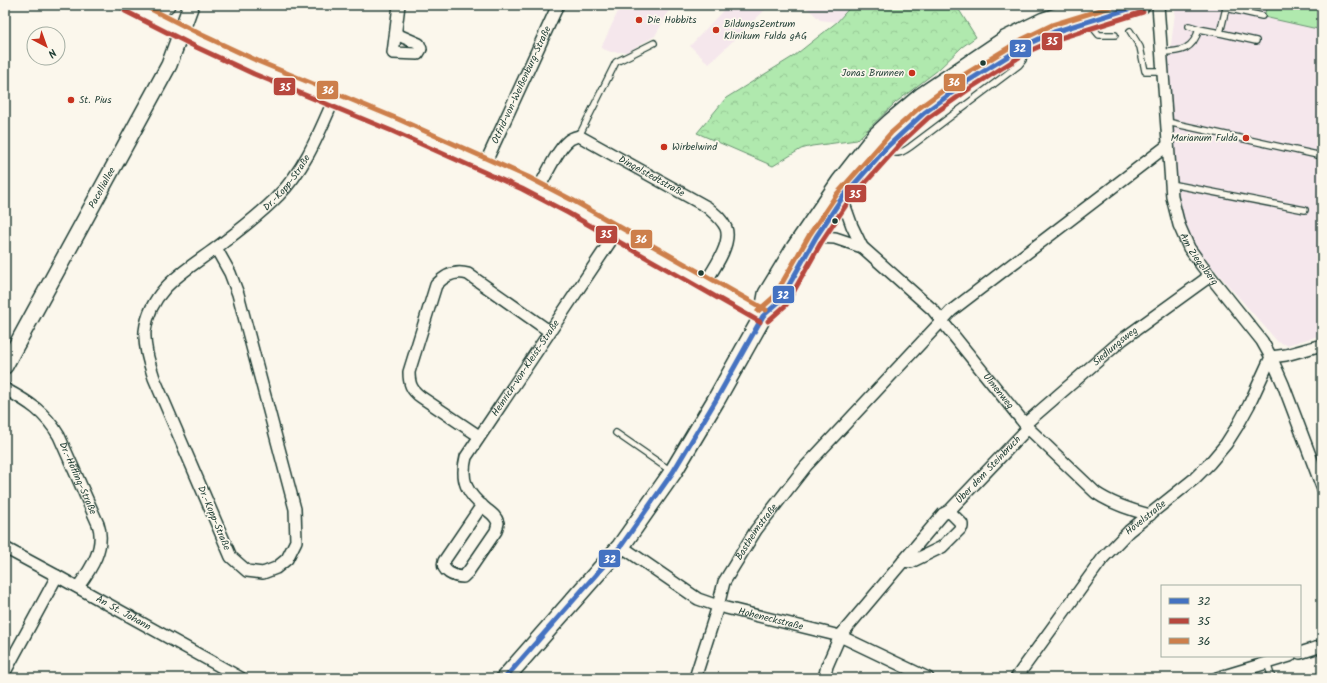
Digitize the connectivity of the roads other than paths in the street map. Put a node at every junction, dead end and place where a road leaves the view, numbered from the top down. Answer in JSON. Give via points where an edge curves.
{"nodes":[{"id":1,"x":128,"y":5,"type":"edge"},
{"id":2,"x":167,"y":5,"type":"edge"},
{"id":3,"x":191,"y":5,"type":"edge"},
{"id":4,"x":399,"y":5,"type":"edge"},
{"id":5,"x":558,"y":5,"type":"edge"},
{"id":6,"x":1141,"y":5,"type":"edge"},
{"id":7,"x":1158,"y":5,"type":"edge"},
{"id":8,"x":1092,"y":13,"type":"edge"},
{"id":9,"x":1066,"y":15,"type":"edge"},
{"id":10,"x":148,"y":16,"type":"junction"},
{"id":11,"x":1262,"y":16,"type":"dead end"},
{"id":12,"x":1189,"y":26,"type":"dead end"},
{"id":13,"x":1199,"y":29,"type":"junction"},
{"id":14,"x":1130,"y":31,"type":"dead end"},
{"id":15,"x":182,"y":32,"type":"junction"},
{"id":16,"x":1220,"y":33,"type":"junction"},
{"id":17,"x":396,"y":34,"type":"dead end"},
{"id":18,"x":1115,"y":34,"type":"dead end"},
{"id":19,"x":1256,"y":42,"type":"dead end"},
{"id":20,"x":654,"y":43,"type":"dead end"},
{"id":21,"x":1161,"y":52,"type":"junction"},
{"id":22,"x":1163,"y":71,"type":"junction"},
{"id":23,"x":334,"y":99,"type":"junction"},
{"id":24,"x":1166,"y":122,"type":"junction"},
{"id":25,"x":579,"y":136,"type":"junction"},
{"id":26,"x":882,"y":142,"type":"junction"},
{"id":27,"x":1168,"y":145,"type":"junction"},
{"id":28,"x":1322,"y":156,"type":"edge"},
{"id":29,"x":485,"y":164,"type":"junction"},
{"id":30,"x":1171,"y":184,"type":"junction"},
{"id":31,"x":538,"y":190,"type":"junction"},
{"id":32,"x":842,"y":198,"type":"junction"},
{"id":33,"x":1305,"y":210,"type":"dead end"},
{"id":34,"x":616,"y":233,"type":"junction"},
{"id":35,"x":816,"y":237,"type":"junction"},
{"id":36,"x":862,"y":246,"type":"junction"},
{"id":37,"x":216,"y":248,"type":"junction"},
{"id":38,"x":1210,"y":276,"type":"junction"},
{"id":39,"x":705,"y":283,"type":"junction"},
{"id":40,"x":763,"y":316,"type":"junction"},
{"id":41,"x":942,"y":321,"type":"junction"},
{"id":42,"x":550,"y":331,"type":"junction"},
{"id":43,"x":1322,"y":345,"type":"edge"},
{"id":44,"x":1271,"y":357,"type":"junction"},
{"id":45,"x":5,"y":366,"type":"edge"},
{"id":46,"x":5,"y":389,"type":"edge"},
{"id":47,"x":1027,"y":426,"type":"junction"},
{"id":48,"x":616,"y":433,"type":"dead end"},
{"id":49,"x":479,"y":436,"type":"junction"},
{"id":50,"x":673,"y":472,"type":"junction"},
{"id":51,"x":1322,"y":487,"type":"edge"},
{"id":52,"x":482,"y":506,"type":"junction"},
{"id":53,"x":949,"y":511,"type":"junction"},
{"id":54,"x":1150,"y":515,"type":"junction"},
{"id":55,"x":621,"y":546,"type":"junction"},
{"id":56,"x":5,"y":548,"type":"edge"},
{"id":57,"x":903,"y":561,"type":"junction"},
{"id":58,"x":57,"y":576,"type":"junction"},
{"id":59,"x":78,"y":587,"type":"junction"},
{"id":60,"x":718,"y":606,"type":"junction"},
{"id":61,"x":840,"y":636,"type":"junction"},
{"id":62,"x":1322,"y":646,"type":"edge"},
{"id":63,"x":1301,"y":653,"type":"edge"},
{"id":64,"x":1287,"y":657,"type":"edge"},
{"id":65,"x":1267,"y":663,"type":"junction"},
{"id":66,"x":5,"y":673,"type":"edge"},
{"id":67,"x":12,"y":678,"type":"edge"},
{"id":68,"x":241,"y":678,"type":"edge"},
{"id":69,"x":505,"y":678,"type":"edge"},
{"id":70,"x":695,"y":678,"type":"edge"},
{"id":71,"x":824,"y":678,"type":"edge"},
{"id":72,"x":928,"y":678,"type":"edge"},
{"id":73,"x":1016,"y":678,"type":"edge"},
{"id":74,"x":1217,"y":678,"type":"edge"},
{"id":75,"x":1272,"y":678,"type":"edge"}],
"edges":[{"from":1,"to":10,"type":"main road"},
{"from":2,"to":10,"type":"main road"},
{"from":3,"to":15,"type":"main road","name":"Pacelliallee"},
{"from":4,"to":17,"type":"street"},
{"from":5,"to":29,"type":"street","name":"Otfrid-von-Weißenburg-Straße"},
{"from":6,"to":8,"type":"main road"},
{"from":7,"to":21,"type":"street","name":"Am Ziegelberg"},
{"from":8,"to":9,"type":"main road"},
{"from":8,"to":18,"type":"lane","via":[[1094,29],[1099,35]]},
{"from":9,"to":26,"type":"main road","via":[[1054,32],[1026,45],[968,81]]},
{"from":9,"to":26,"type":"main road","via":[[1029,27],[922,96],[896,118]]},
{"from":10,"to":15,"type":"main road"},
{"from":11,"to":16,"type":"lane","via":[[1226,8]]},
{"from":12,"to":13,"type":"lane"},
{"from":13,"to":16,"type":"lane"},
{"from":13,"to":21,"type":"lane","via":[[1194,41],[1185,49],[1178,52]]},
{"from":14,"to":22,"type":"lane","via":[[1140,47],[1146,71]]},
{"from":15,"to":23,"type":"main road","via":[[256,68]]},
{"from":15,"to":45,"type":"main road","name":"Pacelliallee","via":[[169,65]]},
{"from":16,"to":19,"type":"lane"},
{"from":20,"to":25,"type":"lane","via":[[616,62]]},
{"from":21,"to":22,"type":"street","name":"Am Ziegelberg"},
{"from":22,"to":24,"type":"street","name":"Am Ziegelberg"},
{"from":23,"to":29,"type":"main road"},
{"from":23,"to":37,"type":"street","name":"Dr.-Kopp-Straße","via":[[309,153],[296,174],[262,211]]},
{"from":24,"to":27,"type":"street","name":"Am Ziegelberg"},
{"from":24,"to":28,"type":"lane"},
{"from":25,"to":31,"type":"street","via":[[567,142]]},
{"from":25,"to":39,"type":"street","name":"Dingelstedtstraße","via":[[707,208],[720,219],[728,237],[725,248]]},
{"from":26,"to":32,"type":"main road","via":[[870,164]]},
{"from":26,"to":40,"type":"main road","via":[[840,182],[794,248],[768,294]]},
{"from":27,"to":30,"type":"street","name":"Am Ziegelberg"},
{"from":27,"to":41,"type":"street","name":"Bastheimstraße","via":[[965,300]]},
{"from":29,"to":31,"type":"main road"},
{"from":30,"to":33,"type":"lane"},
{"from":30,"to":38,"type":"street","name":"Am Ziegelberg","via":[[1178,225],[1189,248]]},
{"from":31,"to":34,"type":"main road"},
{"from":32,"to":35,"type":"main road"},
{"from":32,"to":36,"type":"street","name":"Ulmenweg"},
{"from":34,"to":39,"type":"main road"},
{"from":34,"to":42,"type":"street","name":"Heinrich-von-Kleist-Straße"},
{"from":35,"to":36,"type":"street","name":"Ulmenweg","via":[[835,238]]},
{"from":35,"to":40,"type":"main road","via":[[780,301]]},
{"from":36,"to":41,"type":"street","name":"Ulmenweg"},
{"from":37,"to":37,"type":"street","name":"Dr.-Kopp-Straße","via":[[171,281],[158,297],[145,331],[146,350],[154,378],[231,557],[246,570],[263,573],[276,568],[287,559],[296,541],[294,509],[238,294]]},
{"from":38,"to":44,"type":"street","name":"Am Ziegelberg","via":[[1262,340]]},
{"from":38,"to":47,"type":"street","name":"Siedlungsweg","via":[[1123,339]]},
{"from":39,"to":40,"type":"main road"},
{"from":40,"to":50,"type":"main road"},
{"from":41,"to":47,"type":"street","name":"Ulmenweg"},
{"from":41,"to":60,"type":"street","name":"Bastheimstraße","via":[[806,466],[756,530],[724,582]]},
{"from":42,"to":49,"type":"street","name":"Heinrich-von-Kleist-Straße"},
{"from":42,"to":49,"type":"street","via":[[468,274],[451,273],[436,285],[410,372],[410,384],[421,397]]},
{"from":43,"to":44,"type":"street"},
{"from":44,"to":51,"type":"street","name":"Am Ziegelberg"},
{"from":44,"to":54,"type":"street","name":"Hövelstraße","via":[[1249,405],[1226,444],[1194,479]]},
{"from":46,"to":59,"type":"street","name":"Dr.-Höfling-Straße","via":[[38,409],[54,427],[98,524],[101,537],[99,550]]},
{"from":47,"to":53,"type":"street","name":"Über dem Steinbruch"},
{"from":47,"to":54,"type":"street","name":"Ulmenweg","via":[[1104,499]]},
{"from":48,"to":50,"type":"lane"},
{"from":49,"to":52,"type":"street","name":"Heinrich-von-Kleist-Straße","via":[[466,457],[463,472],[468,491]]},
{"from":50,"to":55,"type":"main road"},
{"from":52,"to":52,"type":"street","name":"Heinrich-von-Kleist-Straße","via":[[496,517],[497,529],[465,575],[455,576],[442,565]]},
{"from":53,"to":57,"type":"street","name":"Über dem Steinbruch","via":[[943,514]]},
{"from":53,"to":57,"type":"street","name":"Über dem Steinbruch","via":[[962,527],[942,547],[911,562]]},
{"from":54,"to":73,"type":"street","name":"Hövelstraße","via":[[1129,531],[1103,558]]},
{"from":55,"to":60,"type":"street","name":"Hoheneckstraße","via":[[698,599]]},
{"from":55,"to":69,"type":"main road"},
{"from":56,"to":58,"type":"street","name":"An St. Johann"},
{"from":57,"to":61,"type":"street","name":"Über dem Steinbruch"},
{"from":58,"to":59,"type":"street","name":"An St. Johann"},
{"from":58,"to":66,"type":"street"},
{"from":59,"to":68,"type":"street","name":"An St. Johann"},
{"from":60,"to":61,"type":"street","name":"Hoheneckstraße"},
{"from":60,"to":70,"type":"street","name":"Bastheimstraße"},
{"from":61,"to":71,"type":"street","name":"Über dem Steinbruch"},
{"from":61,"to":72,"type":"street","name":"Hoheneckstraße"},
{"from":62,"to":63,"type":"street"},
{"from":64,"to":65,"type":"street"},
{"from":65,"to":74,"type":"street"},
{"from":65,"to":75,"type":"lane"},
{"from":66,"to":67,"type":"street"}]}
